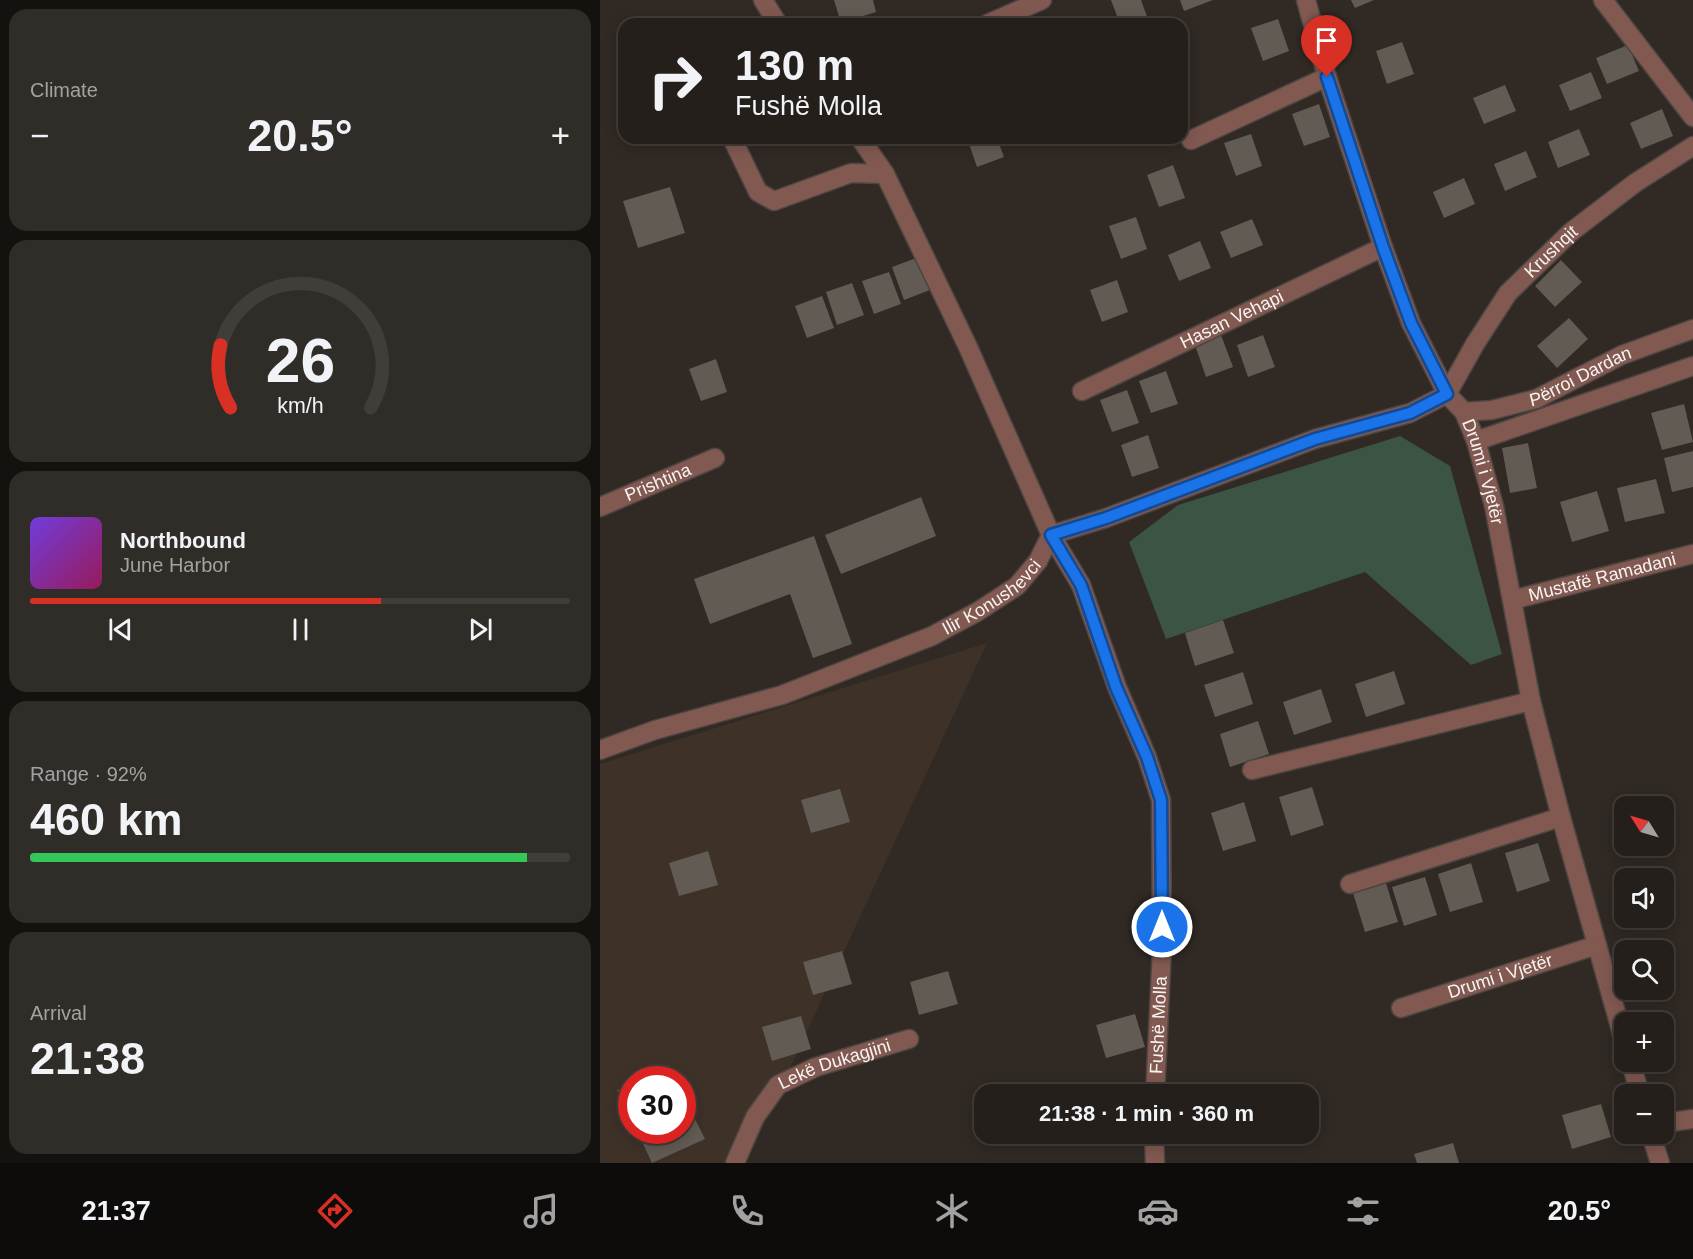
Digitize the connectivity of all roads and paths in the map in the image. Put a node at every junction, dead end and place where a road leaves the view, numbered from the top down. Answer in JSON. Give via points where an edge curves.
{"nodes":[{"id":1,"x":763,"y":0,"type":"edge"},
{"id":2,"x":1042,"y":0,"type":"edge"},
{"id":3,"x":1306,"y":0,"type":"edge"},
{"id":4,"x":1604,"y":0,"type":"edge"},
{"id":5,"x":771,"y":18,"type":"edge"},
{"id":6,"x":1001,"y":18,"type":"edge"},
{"id":7,"x":1327,"y":77,"type":"junction"},
{"id":8,"x":1693,"y":117,"type":"edge"},
{"id":9,"x":1191,"y":140,"type":"dead end"},
{"id":10,"x":735,"y":144,"type":"edge"},
{"id":11,"x":864,"y":144,"type":"edge"},
{"id":12,"x":1693,"y":146,"type":"edge"},
{"id":13,"x":885,"y":174,"type":"junction"},
{"id":14,"x":1383,"y":247,"type":"junction"},
{"id":15,"x":1693,"y":329,"type":"edge"},
{"id":16,"x":1693,"y":366,"type":"edge"},
{"id":17,"x":1082,"y":391,"type":"dead end"},
{"id":18,"x":1447,"y":394,"type":"junction"},
{"id":19,"x":1464,"y":412,"type":"junction"},
{"id":20,"x":1476,"y":441,"type":"junction"},
{"id":21,"x":715,"y":458,"type":"dead end"},
{"id":22,"x":600,"y":507,"type":"edge"},
{"id":23,"x":1051,"y":535,"type":"junction"},
{"id":24,"x":1693,"y":554,"type":"edge"},
{"id":25,"x":1512,"y":600,"type":"junction"},
{"id":26,"x":1531,"y":701,"type":"junction"},
{"id":27,"x":600,"y":750,"type":"edge"},
{"id":28,"x":1252,"y":770,"type":"dead end"},
{"id":29,"x":1561,"y":817,"type":"junction"},
{"id":30,"x":1350,"y":884,"type":"dead end"},
{"id":31,"x":1597,"y":945,"type":"junction"},
{"id":32,"x":1401,"y":1008,"type":"dead end"},
{"id":33,"x":1616,"y":1012,"type":"edge"},
{"id":34,"x":909,"y":1039,"type":"dead end"},
{"id":35,"x":1156,"y":1084,"type":"edge"},
{"id":36,"x":1693,"y":1119,"type":"edge"},
{"id":37,"x":1674,"y":1122,"type":"edge"},
{"id":38,"x":1154,"y":1144,"type":"edge"},
{"id":39,"x":1654,"y":1144,"type":"edge"},
{"id":40,"x":735,"y":1163,"type":"edge"},
{"id":41,"x":1155,"y":1163,"type":"edge"},
{"id":42,"x":1660,"y":1163,"type":"edge"}],
"edges":[{"from":1,"to":5,"type":"street"},
{"from":2,"to":6,"type":"street"},
{"from":3,"to":7,"type":"street","name":"Drumi i Vjetër"},
{"from":4,"to":8,"type":"street"},
{"from":7,"to":9,"type":"street"},
{"from":7,"to":14,"type":"street","name":"Drumi i Vjetër"},
{"from":10,"to":13,"type":"street","via":[[758,192],[774,201],[851,173]]},
{"from":11,"to":13,"type":"street"},
{"from":12,"to":18,"type":"street","name":"Krushqit","via":[[1635,183],[1571,232],[1508,293]]},
{"from":13,"to":23,"type":"street","via":[[968,347]]},
{"from":14,"to":17,"type":"street","name":"Hasan Vehapi"},
{"from":14,"to":18,"type":"street","name":"Drumi i Vjetër","via":[[1411,323]]},
{"from":15,"to":19,"type":"street","name":"Përroi Dardan","via":[[1622,355],[1536,399],[1492,410]]},
{"from":16,"to":20,"type":"street"},
{"from":18,"to":19,"type":"street","name":"Drumi i Vjetër"},
{"from":18,"to":23,"type":"street","via":[[1410,413],[1315,439]]},
{"from":19,"to":20,"type":"street","name":"Drumi i Vjetër"},
{"from":20,"to":25,"type":"street","name":"Drumi i Vjetër","via":[[1494,506]]},
{"from":21,"to":22,"type":"street","name":"Prishtina"},
{"from":23,"to":27,"type":"street","name":"Ilir Konushevci","via":[[1038,561],[1017,586],[932,636],[782,695],[655,730]]},
{"from":23,"to":35,"type":"street","name":"Fushë Molla","via":[[1081,585],[1161,800],[1162,948]]},
{"from":24,"to":25,"type":"street","name":"Mustafë Ramadani"},
{"from":25,"to":26,"type":"street","name":"Drumi i Vjetër"},
{"from":26,"to":28,"type":"street"},
{"from":26,"to":29,"type":"street","name":"Drumi i Vjetër"},
{"from":29,"to":30,"type":"street"},
{"from":29,"to":31,"type":"street","name":"Drumi i Vjetër"},
{"from":31,"to":32,"type":"street","name":"Drumi i Vjetër"},
{"from":31,"to":33,"type":"street","name":"Drumi i Vjetër"},
{"from":34,"to":40,"type":"street","name":"Lekë Dukagjini","via":[[816,1066],[778,1085],[755,1117]]},
{"from":36,"to":37,"type":"street"},
{"from":38,"to":41,"type":"street"},
{"from":39,"to":42,"type":"street"}]}
